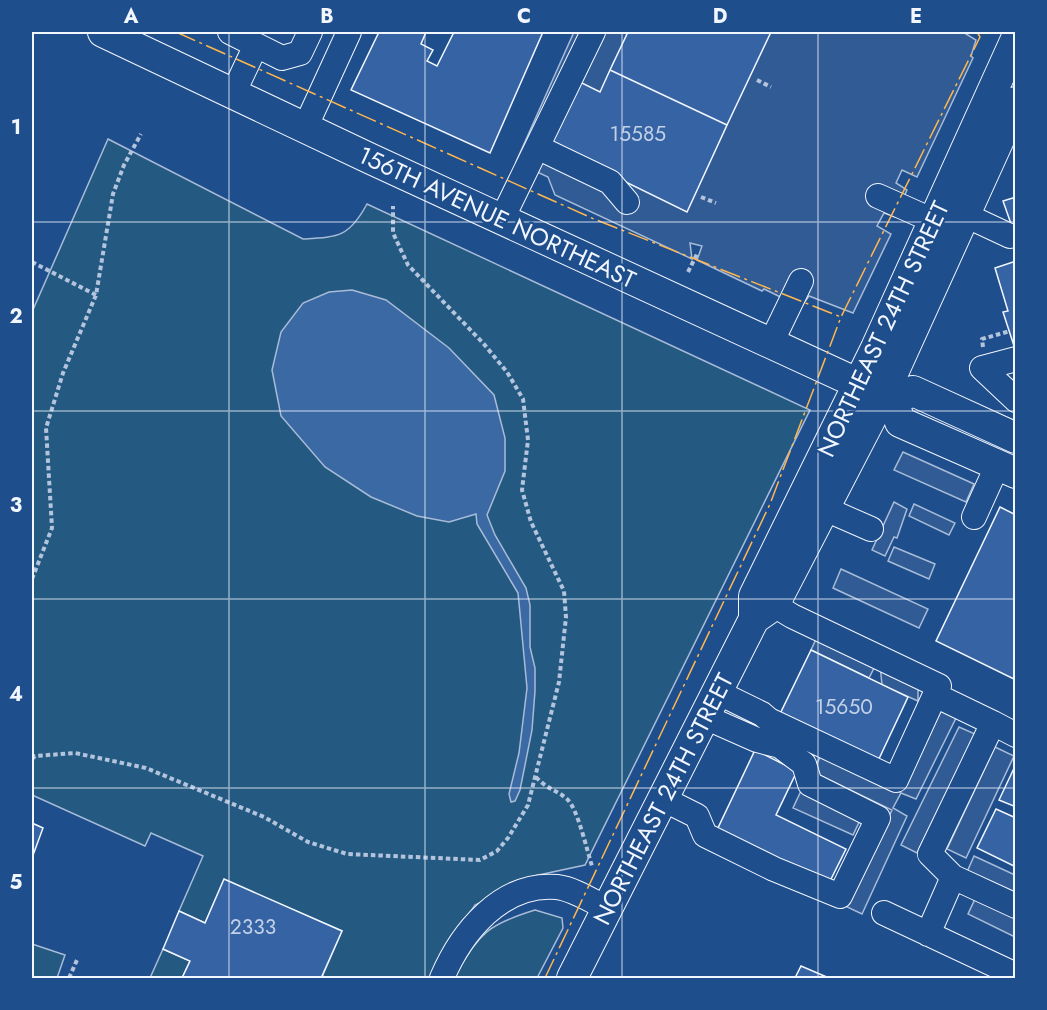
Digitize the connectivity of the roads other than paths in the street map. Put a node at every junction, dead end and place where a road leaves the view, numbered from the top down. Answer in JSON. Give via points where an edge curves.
{"nodes":[{"id":1,"x":230,"y":32,"type":"edge"},
{"id":2,"x":310,"y":32,"type":"edge"},
{"id":3,"x":349,"y":32,"type":"edge"},
{"id":4,"x":593,"y":32,"type":"edge"},
{"id":5,"x":119,"y":35,"type":"edge"},
{"id":6,"x":1016,"y":39,"type":"edge"},
{"id":7,"x":256,"y":45,"type":"junction"},
{"id":8,"x":233,"y":94,"type":"junction"},
{"id":9,"x":1016,"y":102,"type":"edge"},
{"id":10,"x":305,"y":128,"type":"junction"},
{"id":11,"x":1007,"y":141,"type":"edge"},
{"id":12,"x":534,"y":153,"type":"junction"},
{"id":13,"x":878,"y":196,"type":"dead end"},
{"id":14,"x":627,"y":202,"type":"dead end"},
{"id":15,"x":964,"y":215,"type":"junction"},
{"id":16,"x":502,"y":219,"type":"junction"},
{"id":17,"x":933,"y":221,"type":"junction"},
{"id":18,"x":1010,"y":236,"type":"dead end"},
{"id":19,"x":801,"y":281,"type":"dead end"},
{"id":20,"x":771,"y":343,"type":"junction"},
{"id":21,"x":1016,"y":358,"type":"edge"},
{"id":22,"x":878,"y":392,"type":"junction"},
{"id":23,"x":1016,"y":400,"type":"edge"},
{"id":24,"x":1014,"y":434,"type":"edge"},
{"id":25,"x":1007,"y":468,"type":"edge"},
{"id":26,"x":823,"y":508,"type":"junction"},
{"id":27,"x":974,"y":518,"type":"dead end"},
{"id":28,"x":871,"y":530,"type":"dead end"},
{"id":29,"x":764,"y":612,"type":"junction"},
{"id":30,"x":935,"y":695,"type":"junction"},
{"id":31,"x":711,"y":705,"type":"junction"},
{"id":32,"x":993,"y":723,"type":"junction"},
{"id":33,"x":1016,"y":735,"type":"edge"},
{"id":34,"x":663,"y":799,"type":"junction"},
{"id":35,"x":953,"y":877,"type":"junction"},
{"id":36,"x":1016,"y":906,"type":"edge"},
{"id":37,"x":608,"y":909,"type":"junction"},
{"id":38,"x":884,"y":913,"type":"dead end"},
{"id":39,"x":928,"y":933,"type":"junction"},
{"id":40,"x":1016,"y":975,"type":"edge"},
{"id":41,"x":442,"y":978,"type":"edge"},
{"id":42,"x":572,"y":978,"type":"edge"}],
"edges":[{"from":1,"to":7,"type":"street"},
{"from":2,"to":7,"type":"street","via":[[300,52],[282,58]]},
{"from":3,"to":10,"type":"street"},
{"from":4,"to":12,"type":"street"},
{"from":5,"to":8,"type":"main road","name":"156TH AVENUE NORTHEAST"},
{"from":6,"to":17,"type":"main road","name":"NORTHEAST 24TH STREET"},
{"from":7,"to":8,"type":"street"},
{"from":8,"to":10,"type":"main road","name":"156TH AVENUE NORTHEAST"},
{"from":9,"to":11,"type":"main road","name":"NORTHEAST 24TH STREET"},
{"from":10,"to":16,"type":"main road","name":"156TH AVENUE NORTHEAST"},
{"from":11,"to":15,"type":"main road","name":"NORTHEAST 24TH STREET"},
{"from":12,"to":14,"type":"street","via":[[610,182]]},
{"from":12,"to":16,"type":"street"},
{"from":13,"to":17,"type":"street"},
{"from":15,"to":18,"type":"street"},
{"from":15,"to":22,"type":"main road","name":"NORTHEAST 24TH STREET"},
{"from":16,"to":20,"type":"main road","name":"156TH AVENUE NORTHEAST"},
{"from":17,"to":22,"type":"main road","name":"NORTHEAST 24TH STREET"},
{"from":19,"to":20,"type":"street"},
{"from":20,"to":22,"type":"main road","name":"156TH AVENUE NORTHEAST"},
{"from":21,"to":23,"type":"street","via":[[982,368]]},
{"from":22,"to":24,"type":"main road","via":[[913,391]]},
{"from":22,"to":25,"type":"main road","via":[[900,422]]},
{"from":22,"to":26,"type":"main road","name":"NORTHEAST 24TH STREET"},
{"from":22,"to":29,"type":"main road","name":"NORTHEAST 24TH STREET","via":[[754,596]]},
{"from":25,"to":27,"type":"street"},
{"from":26,"to":28,"type":"street"},
{"from":26,"to":29,"type":"main road","name":"NORTHEAST 24TH STREET"},
{"from":29,"to":30,"type":"street","via":[[792,616],[939,686]]},
{"from":29,"to":31,"type":"main road","name":"NORTHEAST 24TH STREET"},
{"from":30,"to":31,"type":"street","via":[[896,780],[762,714]]},
{"from":30,"to":32,"type":"street"},
{"from":31,"to":34,"type":"main road","name":"NORTHEAST 24TH STREET"},
{"from":31,"to":34,"type":"street","via":[[757,740],[780,746],[804,764],[810,784],[878,818],[840,896],[705,835],[697,816]]},
{"from":32,"to":33,"type":"street"},
{"from":32,"to":35,"type":"street","via":[[930,854]]},
{"from":34,"to":37,"type":"main road","name":"NORTHEAST 24TH STREET"},
{"from":35,"to":36,"type":"street"},
{"from":35,"to":39,"type":"street"},
{"from":37,"to":41,"type":"street","via":[[556,887],[519,893],[497,904],[469,929]]},
{"from":37,"to":42,"type":"main road","name":"NORTHEAST 24TH STREET"},
{"from":38,"to":39,"type":"street"},
{"from":39,"to":40,"type":"street"}]}
